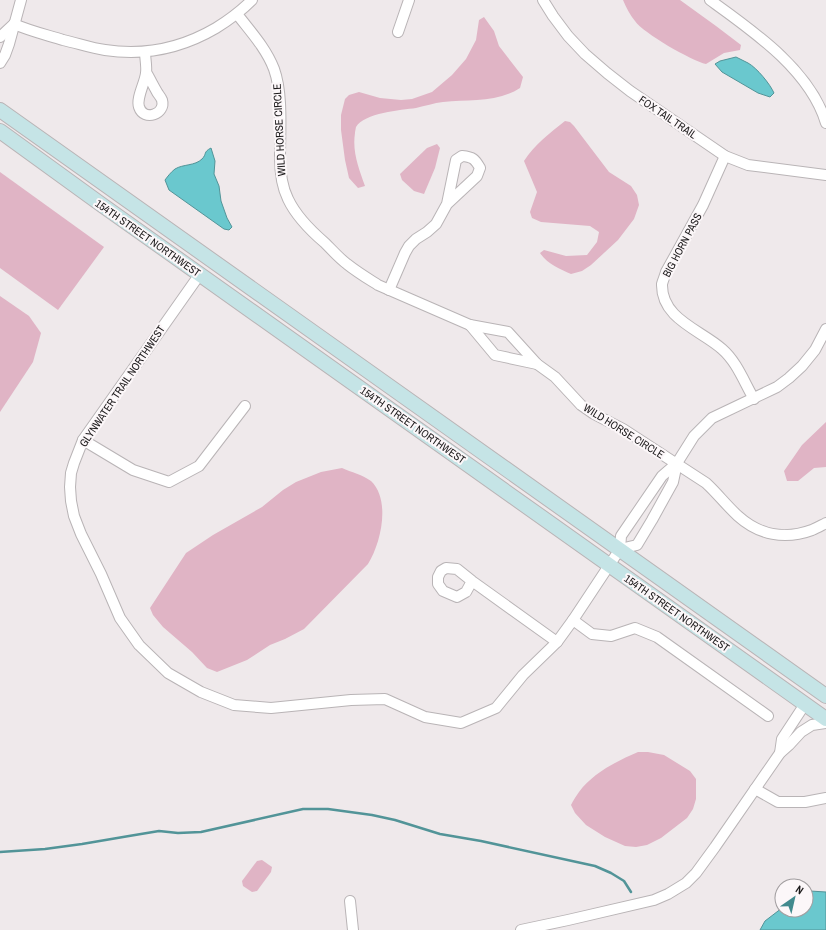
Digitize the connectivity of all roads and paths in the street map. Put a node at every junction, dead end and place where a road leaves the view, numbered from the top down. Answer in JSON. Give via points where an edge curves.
{"nodes":[{"id":1,"x":21,"y":0,"type":"edge"},
{"id":2,"x":252,"y":0,"type":"edge"},
{"id":3,"x":408,"y":0,"type":"edge"},
{"id":4,"x":543,"y":0,"type":"edge"},
{"id":5,"x":710,"y":0,"type":"edge"},
{"id":6,"x":237,"y":14,"type":"junction"},
{"id":7,"x":14,"y":24,"type":"junction"},
{"id":8,"x":398,"y":32,"type":"dead end"},
{"id":9,"x":0,"y":37,"type":"edge"},
{"id":10,"x":145,"y":52,"type":"junction"},
{"id":11,"x":0,"y":63,"type":"edge"},
{"id":12,"x":146,"y":72,"type":"dead end"},
{"id":13,"x":0,"y":110,"type":"edge"},
{"id":14,"x":826,"y":123,"type":"edge"},
{"id":15,"x":0,"y":131,"type":"edge"},
{"id":16,"x":726,"y":156,"type":"junction"},
{"id":17,"x":826,"y":175,"type":"edge"},
{"id":18,"x":447,"y":204,"type":"dead end"},
{"id":19,"x":200,"y":274,"type":"junction"},
{"id":20,"x":389,"y":290,"type":"junction"},
{"id":21,"x":470,"y":325,"type":"junction"},
{"id":22,"x":826,"y":329,"type":"edge"},
{"id":23,"x":537,"y":364,"type":"junction"},
{"id":24,"x":754,"y":399,"type":"junction"},
{"id":25,"x":245,"y":406,"type":"dead end"},
{"id":26,"x":83,"y":440,"type":"junction"},
{"id":27,"x":677,"y":463,"type":"junction"},
{"id":28,"x":826,"y":523,"type":"edge"},
{"id":29,"x":620,"y":549,"type":"junction"},
{"id":30,"x":610,"y":565,"type":"junction"},
{"id":31,"x":472,"y":581,"type":"dead end"},
{"id":32,"x":573,"y":620,"type":"junction"},
{"id":33,"x":557,"y":642,"type":"junction"},
{"id":34,"x":826,"y":696,"type":"edge"},
{"id":35,"x":805,"y":704,"type":"junction"},
{"id":36,"x":826,"y":706,"type":"edge"},
{"id":37,"x":768,"y":716,"type":"dead end"},
{"id":38,"x":826,"y":719,"type":"edge"},
{"id":39,"x":826,"y":723,"type":"edge"},
{"id":40,"x":780,"y":753,"type":"junction"},
{"id":41,"x":755,"y":789,"type":"junction"},
{"id":42,"x":826,"y":798,"type":"edge"},
{"id":43,"x":350,"y":901,"type":"dead end"},
{"id":44,"x":569,"y":925,"type":"edge"},
{"id":45,"x":353,"y":930,"type":"edge"},
{"id":46,"x":521,"y":930,"type":"edge"}],
"edges":[{"from":1,"to":7,"type":"street"},
{"from":2,"to":6,"type":"street"},
{"from":3,"to":8,"type":"street"},
{"from":4,"to":16,"type":"street","name":"FOX TAIL TRAIL","via":[[568,36],[607,74]]},
{"from":5,"to":14,"type":"street","via":[[759,38],[801,78],[813,94]]},
{"from":6,"to":10,"type":"street","via":[[198,38],[170,48]]},
{"from":6,"to":20,"type":"street","name":"WILD HORSE CIRCLE","via":[[262,46],[275,71],[280,106],[282,181],[288,199],[299,217],[346,264]]},
{"from":7,"to":9,"type":"street"},
{"from":7,"to":10,"type":"street","via":[[34,32],[104,50]]},
{"from":7,"to":11,"type":"street","via":[[9,44]]},
{"from":10,"to":12,"type":"street"},
{"from":13,"to":29,"type":"street","name":"154TH STREET NORTHWEST"},
{"from":15,"to":19,"type":"street","name":"154TH STREET NORTHWEST"},
{"from":16,"to":17,"type":"street","name":"FOX TAIL TRAIL","via":[[748,165]]},
{"from":16,"to":24,"type":"street","name":"BIG HORN PASS","via":[[666,272],[662,283],[663,292],[666,303],[681,321],[723,350],[731,359]]},
{"from":18,"to":20,"type":"street","via":[[436,224],[409,246]]},
{"from":19,"to":26,"type":"street","name":"GLYNWATER TRAIL NORTHWEST"},
{"from":19,"to":30,"type":"street","name":"154TH STREET NORTHWEST"},
{"from":20,"to":21,"type":"street","name":"WILD HORSE CIRCLE"},
{"from":21,"to":23,"type":"street","name":"WILD HORSE CIRCLE","via":[[508,332]]},
{"from":21,"to":23,"type":"street","name":"WILD HORSE CIRCLE","via":[[495,355]]},
{"from":22,"to":24,"type":"street","via":[[815,350],[802,366],[777,387]]},
{"from":23,"to":27,"type":"street","name":"WILD HORSE CIRCLE","via":[[555,377],[581,405]]},
{"from":24,"to":27,"type":"street","via":[[712,418],[694,436]]},
{"from":25,"to":26,"type":"street","via":[[199,466],[168,482],[133,470]]},
{"from":26,"to":33,"type":"street","name":"GLYNWATER TRAIL NORTHWEST","via":[[71,473],[71,502],[81,534],[120,618],[139,645],[168,673],[202,692],[234,705],[271,708],[351,700],[384,700],[425,717],[461,723],[496,708],[523,675]]},
{"from":27,"to":28,"type":"street","name":"WILD HORSE CIRCLE","via":[[706,482],[738,516],[767,533],[783,536],[797,534]]},
{"from":27,"to":29,"type":"street","name":"GLYNWATER TRAIL NORTHWEST","via":[[662,476],[621,536]]},
{"from":27,"to":29,"type":"street","via":[[673,482],[637,545]]},
{"from":29,"to":30,"type":"street","name":"GLYNWATER TRAIL NORTHWEST"},
{"from":29,"to":34,"type":"street","name":"154TH STREET NORTHWEST"},
{"from":30,"to":32,"type":"street","name":"GLYNWATER TRAIL NORTHWEST"},
{"from":30,"to":35,"type":"street","name":"154TH STREET NORTHWEST"},
{"from":31,"to":33,"type":"street"},
{"from":32,"to":33,"type":"street","name":"GLYNWATER TRAIL NORTHWEST"},
{"from":32,"to":37,"type":"street","via":[[592,634],[611,636],[635,628],[657,637]]},
{"from":35,"to":36,"type":"street","via":[[808,700],[818,701]]},
{"from":35,"to":38,"type":"street","name":"154TH STREET NORTHWEST"},
{"from":35,"to":40,"type":"street","via":[[782,740]]},
{"from":39,"to":40,"type":"street","via":[[812,725],[801,732]]},
{"from":40,"to":41,"type":"street"},
{"from":41,"to":42,"type":"street","via":[[778,802],[805,802]]},
{"from":41,"to":44,"type":"street","via":[[696,873],[686,883],[654,900]]},
{"from":43,"to":45,"type":"street"},
{"from":44,"to":46,"type":"street"}]}
